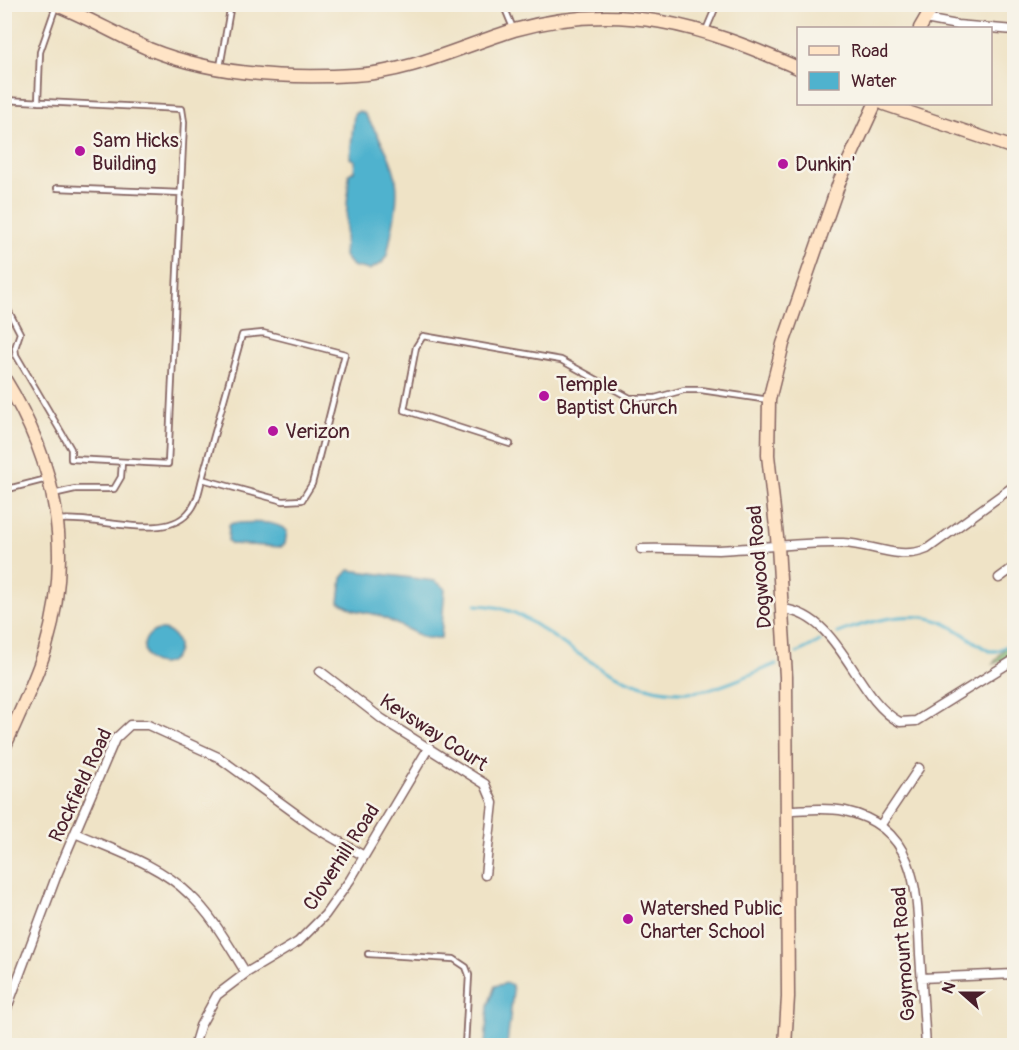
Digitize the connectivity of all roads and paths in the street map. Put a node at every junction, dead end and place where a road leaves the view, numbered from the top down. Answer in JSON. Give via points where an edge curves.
{"nodes":[{"id":1,"x":231,"y":4,"type":"edge"},
{"id":2,"x":503,"y":4,"type":"edge"},
{"id":3,"x":717,"y":4,"type":"edge"},
{"id":4,"x":934,"y":4,"type":"edge"},
{"id":5,"x":55,"y":5,"type":"edge"},
{"id":6,"x":923,"y":24,"type":"edge"},
{"id":7,"x":980,"y":27,"type":"edge"},
{"id":8,"x":992,"y":28,"type":"edge"},
{"id":9,"x":514,"y":30,"type":"junction"},
{"id":10,"x":706,"y":30,"type":"junction"},
{"id":11,"x":1014,"y":30,"type":"edge"},
{"id":12,"x":797,"y":68,"type":"edge"},
{"id":13,"x":219,"y":70,"type":"junction"},
{"id":14,"x":4,"y":100,"type":"edge"},
{"id":15,"x":38,"y":102,"type":"junction"},
{"id":16,"x":874,"y":105,"type":"edge"},
{"id":17,"x":887,"y":105,"type":"edge"},
{"id":18,"x":1014,"y":148,"type":"edge"},
{"id":19,"x":57,"y":188,"type":"dead end"},
{"id":20,"x":181,"y":193,"type":"junction"},
{"id":21,"x":4,"y":302,"type":"edge"},
{"id":22,"x":4,"y":378,"type":"edge"},
{"id":23,"x":769,"y":400,"type":"junction"},
{"id":24,"x":510,"y":444,"type":"dead end"},
{"id":25,"x":122,"y":462,"type":"junction"},
{"id":26,"x":50,"y":478,"type":"junction"},
{"id":27,"x":202,"y":479,"type":"junction"},
{"id":28,"x":1012,"y":488,"type":"edge"},
{"id":29,"x":4,"y":490,"type":"edge"},
{"id":30,"x":53,"y":494,"type":"junction"},
{"id":31,"x":1014,"y":498,"type":"edge"},
{"id":32,"x":57,"y":520,"type":"junction"},
{"id":33,"x":778,"y":546,"type":"junction"},
{"id":34,"x":641,"y":549,"type":"dead end"},
{"id":35,"x":1014,"y":567,"type":"edge"},
{"id":36,"x":999,"y":578,"type":"dead end"},
{"id":37,"x":783,"y":609,"type":"junction"},
{"id":38,"x":1014,"y":660,"type":"edge"},
{"id":39,"x":320,"y":671,"type":"dead end"},
{"id":40,"x":9,"y":724,"type":"edge"},
{"id":41,"x":429,"y":747,"type":"junction"},
{"id":42,"x":4,"y":748,"type":"edge"},
{"id":43,"x":919,"y":768,"type":"dead end"},
{"id":44,"x":786,"y":810,"type":"junction"},
{"id":45,"x":880,"y":826,"type":"junction"},
{"id":46,"x":75,"y":833,"type":"junction"},
{"id":47,"x":364,"y":856,"type":"junction"},
{"id":48,"x":485,"y":875,"type":"dead end"},
{"id":49,"x":368,"y":954,"type":"dead end"},
{"id":50,"x":246,"y":973,"type":"junction"},
{"id":51,"x":1014,"y":974,"type":"edge"},
{"id":52,"x":921,"y":978,"type":"junction"},
{"id":53,"x":4,"y":1016,"type":"edge"},
{"id":54,"x":194,"y":1046,"type":"edge"},
{"id":55,"x":465,"y":1046,"type":"edge"},
{"id":56,"x":785,"y":1046,"type":"edge"},
{"id":57,"x":926,"y":1046,"type":"edge"}],
"edges":[{"from":1,"to":13,"type":"lane"},
{"from":2,"to":9,"type":"lane"},
{"from":3,"to":10,"type":"lane"},
{"from":4,"to":6,"type":"main road"},
{"from":5,"to":13,"type":"main road","via":[[147,48]]},
{"from":5,"to":15,"type":"lane","via":[[40,52]]},
{"from":6,"to":7,"type":"street"},
{"from":8,"to":11,"type":"street"},
{"from":9,"to":10,"type":"main road","via":[[610,15],[644,17]]},
{"from":9,"to":13,"type":"main road","via":[[435,59],[378,73],[286,75]]},
{"from":10,"to":12,"type":"main road"},
{"from":14,"to":15,"type":"lane"},
{"from":15,"to":20,"type":"lane","via":[[182,109]]},
{"from":16,"to":23,"type":"main road","name":"Dogwood Road","via":[[840,180],[783,344]]},
{"from":17,"to":18,"type":"main road"},
{"from":19,"to":20,"type":"lane"},
{"from":20,"to":25,"type":"lane","via":[[168,464]]},
{"from":21,"to":25,"type":"lane","via":[[20,333],[16,356],[71,449],[71,459]]},
{"from":22,"to":26,"type":"main road","via":[[37,439]]},
{"from":23,"to":24,"type":"lane","via":[[701,390],[630,398],[561,360],[423,336],[416,347],[404,410]]},
{"from":23,"to":33,"type":"main road","name":"Dogwood Road","via":[[768,455]]},
{"from":25,"to":30,"type":"lane","via":[[121,477],[114,489],[75,489]]},
{"from":26,"to":29,"type":"lane"},
{"from":26,"to":30,"type":"main road"},
{"from":27,"to":27,"type":"lane","via":[[283,501],[302,500],[312,484],[345,354],[263,333],[242,335]]},
{"from":27,"to":32,"type":"lane","via":[[193,506],[172,525],[152,528],[76,517]]},
{"from":28,"to":31,"type":"street"},
{"from":28,"to":33,"type":"street","via":[[918,553],[896,554],[840,543]]},
{"from":30,"to":32,"type":"main road"},
{"from":32,"to":40,"type":"main road","via":[[59,587],[52,622],[44,652]]},
{"from":33,"to":34,"type":"street"},
{"from":33,"to":37,"type":"main road","name":"Dogwood Road"},
{"from":35,"to":36,"type":"street"},
{"from":37,"to":38,"type":"street","via":[[796,610],[818,624],[884,710],[900,722],[916,721]]},
{"from":37,"to":44,"type":"main road","name":"Dogwood Road"},
{"from":39,"to":41,"type":"street","name":"Kevsway Court","via":[[382,719]]},
{"from":40,"to":42,"type":"main road"},
{"from":41,"to":47,"type":"street","name":"Cloverhill Road"},
{"from":41,"to":48,"type":"street","name":"Kevsway Court","via":[[477,777],[490,792],[493,817]]},
{"from":43,"to":45,"type":"street"},
{"from":44,"to":45,"type":"street","name":"Gaymount Road","via":[[844,811]]},
{"from":44,"to":56,"type":"main road","name":"Dogwood Road"},
{"from":45,"to":52,"type":"street","name":"Gaymount Road","via":[[904,854],[916,883]]},
{"from":46,"to":47,"type":"street","name":"Rockfield Road","via":[[115,739],[124,728],[138,723],[218,758],[314,827]]},
{"from":46,"to":50,"type":"street","via":[[159,872],[188,892]]},
{"from":46,"to":53,"type":"street","name":"Rockfield Road"},
{"from":47,"to":50,"type":"street","name":"Cloverhill Road","via":[[338,898],[312,929],[298,942]]},
{"from":49,"to":55,"type":"lane","via":[[460,962],[469,975]]},
{"from":50,"to":54,"type":"street","name":"Cloverhill Road","via":[[217,995]]},
{"from":51,"to":52,"type":"street"},
{"from":52,"to":57,"type":"street","name":"Gaymount Road"}]}
